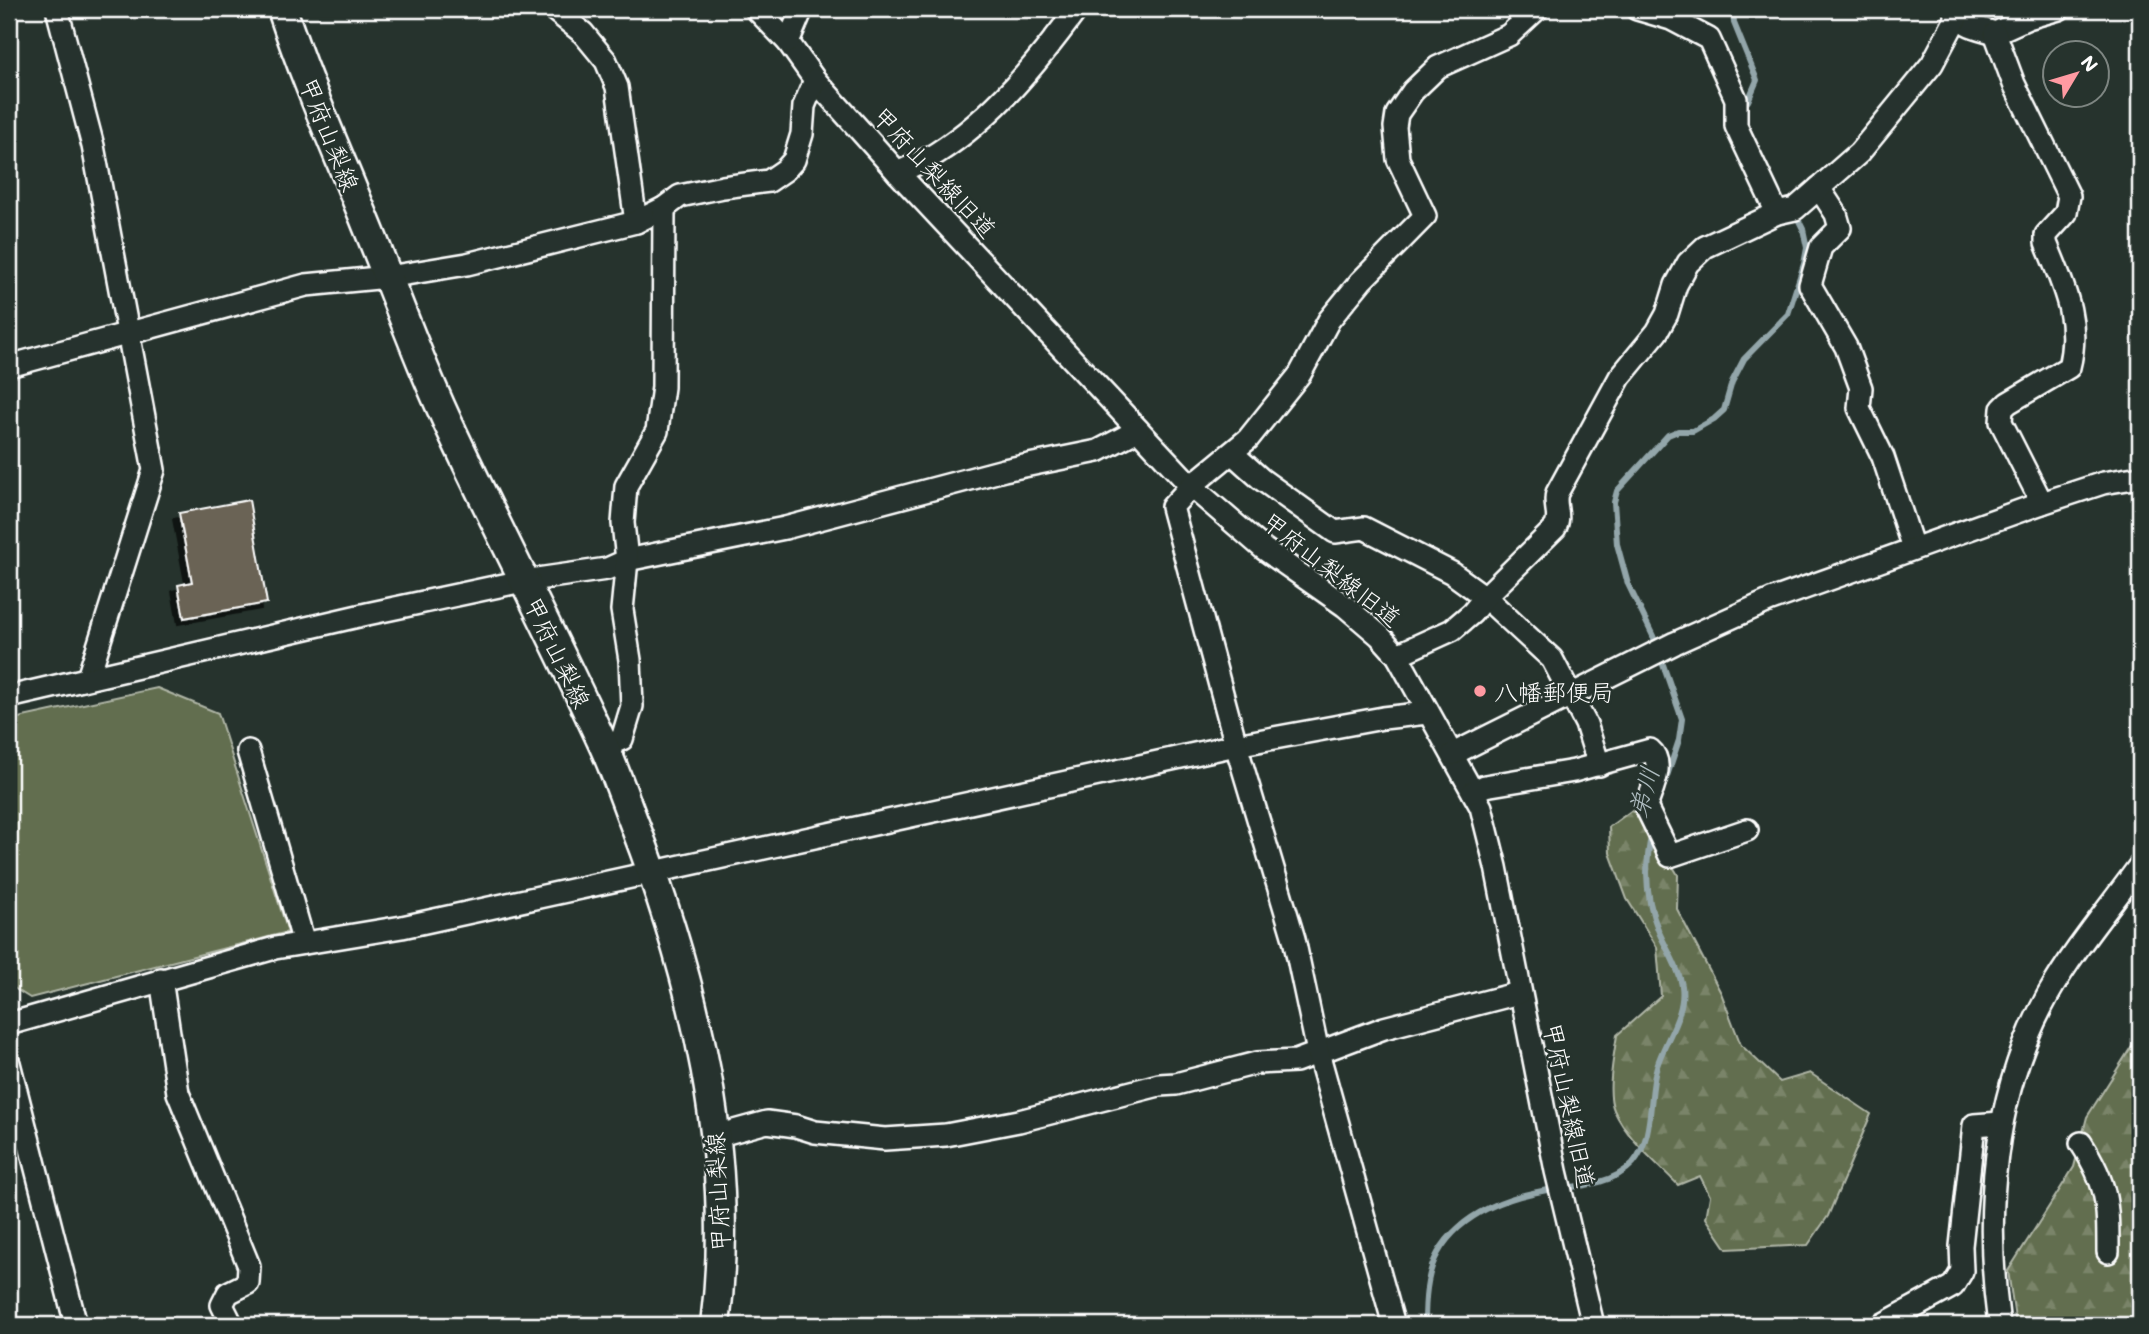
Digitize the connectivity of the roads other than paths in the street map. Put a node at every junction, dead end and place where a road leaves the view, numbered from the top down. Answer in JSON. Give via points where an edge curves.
{"nodes":[{"id":1,"x":57,"y":9,"type":"edge"},
{"id":2,"x":282,"y":9,"type":"edge"},
{"id":3,"x":553,"y":9,"type":"edge"},
{"id":4,"x":756,"y":9,"type":"edge"},
{"id":5,"x":802,"y":9,"type":"edge"},
{"id":6,"x":1077,"y":9,"type":"edge"},
{"id":7,"x":1537,"y":9,"type":"edge"},
{"id":8,"x":1637,"y":9,"type":"edge"},
{"id":9,"x":2059,"y":9,"type":"edge"},
{"id":10,"x":1956,"y":13,"type":"edge"},
{"id":11,"x":1995,"y":33,"type":"junction"},
{"id":12,"x":788,"y":42,"type":"junction"},
{"id":13,"x":815,"y":80,"type":"junction"},
{"id":14,"x":898,"y":173,"type":"junction"},
{"id":15,"x":1819,"y":188,"type":"junction"},
{"id":16,"x":664,"y":208,"type":"junction"},
{"id":17,"x":1776,"y":213,"type":"junction"},
{"id":18,"x":636,"y":222,"type":"junction"},
{"id":19,"x":388,"y":277,"type":"junction"},
{"id":20,"x":127,"y":333,"type":"junction"},
{"id":21,"x":9,"y":366,"type":"edge"},
{"id":22,"x":1138,"y":430,"type":"junction"},
{"id":23,"x":1232,"y":453,"type":"junction"},
{"id":24,"x":2140,"y":477,"type":"edge"},
{"id":25,"x":1191,"y":486,"type":"junction"},
{"id":26,"x":2042,"y":503,"type":"junction"},
{"id":27,"x":1913,"y":548,"type":"junction"},
{"id":28,"x":627,"y":560,"type":"junction"},
{"id":29,"x":523,"y":581,"type":"junction"},
{"id":30,"x":1485,"y":597,"type":"junction"},
{"id":31,"x":1397,"y":655,"type":"junction"},
{"id":32,"x":88,"y":678,"type":"junction"},
{"id":33,"x":1572,"y":695,"type":"junction"},
{"id":34,"x":9,"y":697,"type":"edge"},
{"id":35,"x":1427,"y":713,"type":"junction"},
{"id":36,"x":1236,"y":745,"type":"junction"},
{"id":37,"x":604,"y":747,"type":"junction"},
{"id":38,"x":248,"y":751,"type":"dead end"},
{"id":39,"x":1453,"y":754,"type":"junction"},
{"id":40,"x":1599,"y":765,"type":"junction"},
{"id":41,"x":1473,"y":792,"type":"junction"},
{"id":42,"x":1746,"y":830,"type":"dead end"},
{"id":43,"x":2140,"y":865,"type":"edge"},
{"id":44,"x":653,"y":873,"type":"junction"},
{"id":45,"x":304,"y":943,"type":"junction"},
{"id":46,"x":161,"y":979,"type":"junction"},
{"id":47,"x":1519,"y":993,"type":"junction"},
{"id":48,"x":9,"y":1024,"type":"edge"},
{"id":49,"x":1318,"y":1052,"type":"junction"},
{"id":50,"x":9,"y":1063,"type":"edge"},
{"id":51,"x":2001,"y":1123,"type":"junction"},
{"id":52,"x":716,"y":1136,"type":"junction"},
{"id":53,"x":2081,"y":1143,"type":"dead end"},
{"id":54,"x":2108,"y":1252,"type":"dead end"},
{"id":55,"x":76,"y":1325,"type":"edge"},
{"id":56,"x":232,"y":1325,"type":"edge"},
{"id":57,"x":715,"y":1325,"type":"edge"},
{"id":58,"x":1394,"y":1325,"type":"edge"},
{"id":59,"x":1593,"y":1325,"type":"edge"},
{"id":60,"x":1882,"y":1325,"type":"edge"},
{"id":61,"x":1999,"y":1325,"type":"edge"}],
"edges":[{"from":1,"to":20,"type":"street","via":[[93,146]]},
{"from":2,"to":19,"type":"main road","name":"甲府山梨線"},
{"from":3,"to":18,"type":"street","via":[[591,42],[617,87]]},
{"from":4,"to":12,"type":"street","name":"甲府山梨線旧道"},
{"from":5,"to":12,"type":"street"},
{"from":6,"to":14,"type":"street","via":[[1006,98],[937,154]]},
{"from":7,"to":23,"type":"street","via":[[1509,35],[1438,67],[1403,104],[1395,127],[1398,159],[1425,216],[1353,290],[1329,320],[1300,374]]},
{"from":8,"to":17,"type":"street","via":[[1671,19],[1709,39],[1736,99],[1737,126]]},
{"from":9,"to":11,"type":"street"},
{"from":10,"to":11,"type":"street","via":[[1967,24]]},
{"from":10,"to":15,"type":"street","via":[[1932,64],[1859,153]]},
{"from":11,"to":26,"type":"street","via":[[2069,196],[2066,213],[2046,235],[2046,243],[2070,304],[2073,351],[2069,367],[2002,409],[2001,422]]},
{"from":12,"to":13,"type":"street","name":"甲府山梨線旧道"},
{"from":13,"to":14,"type":"street","name":"甲府山梨線旧道"},
{"from":13,"to":16,"type":"street","via":[[804,106],[794,160],[786,170],[769,181],[680,196]]},
{"from":14,"to":22,"type":"street","name":"甲府山梨線旧道"},
{"from":15,"to":17,"type":"street","via":[[1795,209]]},
{"from":15,"to":27,"type":"street","via":[[1840,228],[1822,247],[1810,285],[1846,347],[1861,388],[1859,408],[1883,457]]},
{"from":16,"to":18,"type":"street"},
{"from":16,"to":28,"type":"street","via":[[663,387],[657,431],[626,486],[622,523]]},
{"from":17,"to":30,"type":"street","via":[[1705,247],[1688,262],[1657,332],[1620,377],[1567,472],[1555,498],[1559,517],[1555,528]]},
{"from":18,"to":19,"type":"street","via":[[467,264]]},
{"from":19,"to":20,"type":"street","via":[[306,285]]},
{"from":19,"to":29,"type":"main road","name":"甲府山梨線","via":[[453,435]]},
{"from":20,"to":21,"type":"street"},
{"from":20,"to":32,"type":"street","via":[[154,470]]},
{"from":22,"to":25,"type":"street","name":"甲府山梨線旧道"},
{"from":22,"to":28,"type":"street","via":[[1098,451],[1004,470],[785,528]]},
{"from":23,"to":25,"type":"street"},
{"from":23,"to":30,"type":"street","via":[[1335,532],[1364,528],[1452,573]]},
{"from":24,"to":26,"type":"street","via":[[2103,483]]},
{"from":25,"to":31,"type":"street","name":"甲府山梨線旧道","via":[[1264,549],[1345,606]]},
{"from":25,"to":36,"type":"street","via":[[1172,507]]},
{"from":26,"to":27,"type":"street"},
{"from":27,"to":33,"type":"street","via":[[1771,600]]},
{"from":28,"to":29,"type":"street","via":[[607,569]]},
{"from":28,"to":37,"type":"street","via":[[622,610],[632,706],[622,739]]},
{"from":29,"to":32,"type":"street"},
{"from":29,"to":37,"type":"main road","name":"甲府山梨線"},
{"from":30,"to":31,"type":"street","via":[[1452,630]]},
{"from":30,"to":33,"type":"street","via":[[1552,659]]},
{"from":31,"to":35,"type":"street","name":"甲府山梨線旧道"},
{"from":32,"to":34,"type":"street"},
{"from":33,"to":39,"type":"street"},
{"from":33,"to":40,"type":"street"},
{"from":35,"to":36,"type":"street"},
{"from":35,"to":39,"type":"street","name":"甲府山梨線旧道"},
{"from":36,"to":44,"type":"street"},
{"from":36,"to":49,"type":"street","via":[[1294,939]]},
{"from":37,"to":44,"type":"main road","name":"甲府山梨線"},
{"from":38,"to":45,"type":"street"},
{"from":39,"to":41,"type":"street","name":"甲府山梨線旧道"},
{"from":40,"to":41,"type":"street"},
{"from":40,"to":42,"type":"street","via":[[1650,750],[1655,754],[1658,764],[1646,807],[1670,856]]},
{"from":41,"to":47,"type":"street","name":"甲府山梨線旧道","via":[[1496,867]]},
{"from":43,"to":51,"type":"street","via":[[2047,997],[2022,1054]]},
{"from":44,"to":45,"type":"street","via":[[402,927]]},
{"from":44,"to":52,"type":"main road","name":"甲府山梨線","via":[[692,1005]]},
{"from":45,"to":46,"type":"street"},
{"from":46,"to":48,"type":"street"},
{"from":46,"to":56,"type":"street","via":[[178,1093],[248,1266],[247,1283],[228,1293],[222,1305]]},
{"from":47,"to":49,"type":"street","via":[[1384,1028]]},
{"from":47,"to":59,"type":"street","name":"甲府山梨線旧道"},
{"from":49,"to":52,"type":"street","via":[[1297,1061],[1257,1063],[946,1135],[885,1139],[767,1122]]},
{"from":49,"to":58,"type":"street"},
{"from":50,"to":55,"type":"street"},
{"from":51,"to":60,"type":"street","via":[[1974,1125],[1962,1271],[1953,1286]]},
{"from":51,"to":61,"type":"street","via":[[1993,1193],[1993,1279]]},
{"from":52,"to":57,"type":"main road","name":"甲府山梨線","via":[[721,1227]]},
{"from":53,"to":54,"type":"street","via":[[2097,1169],[2108,1205]]}]}
